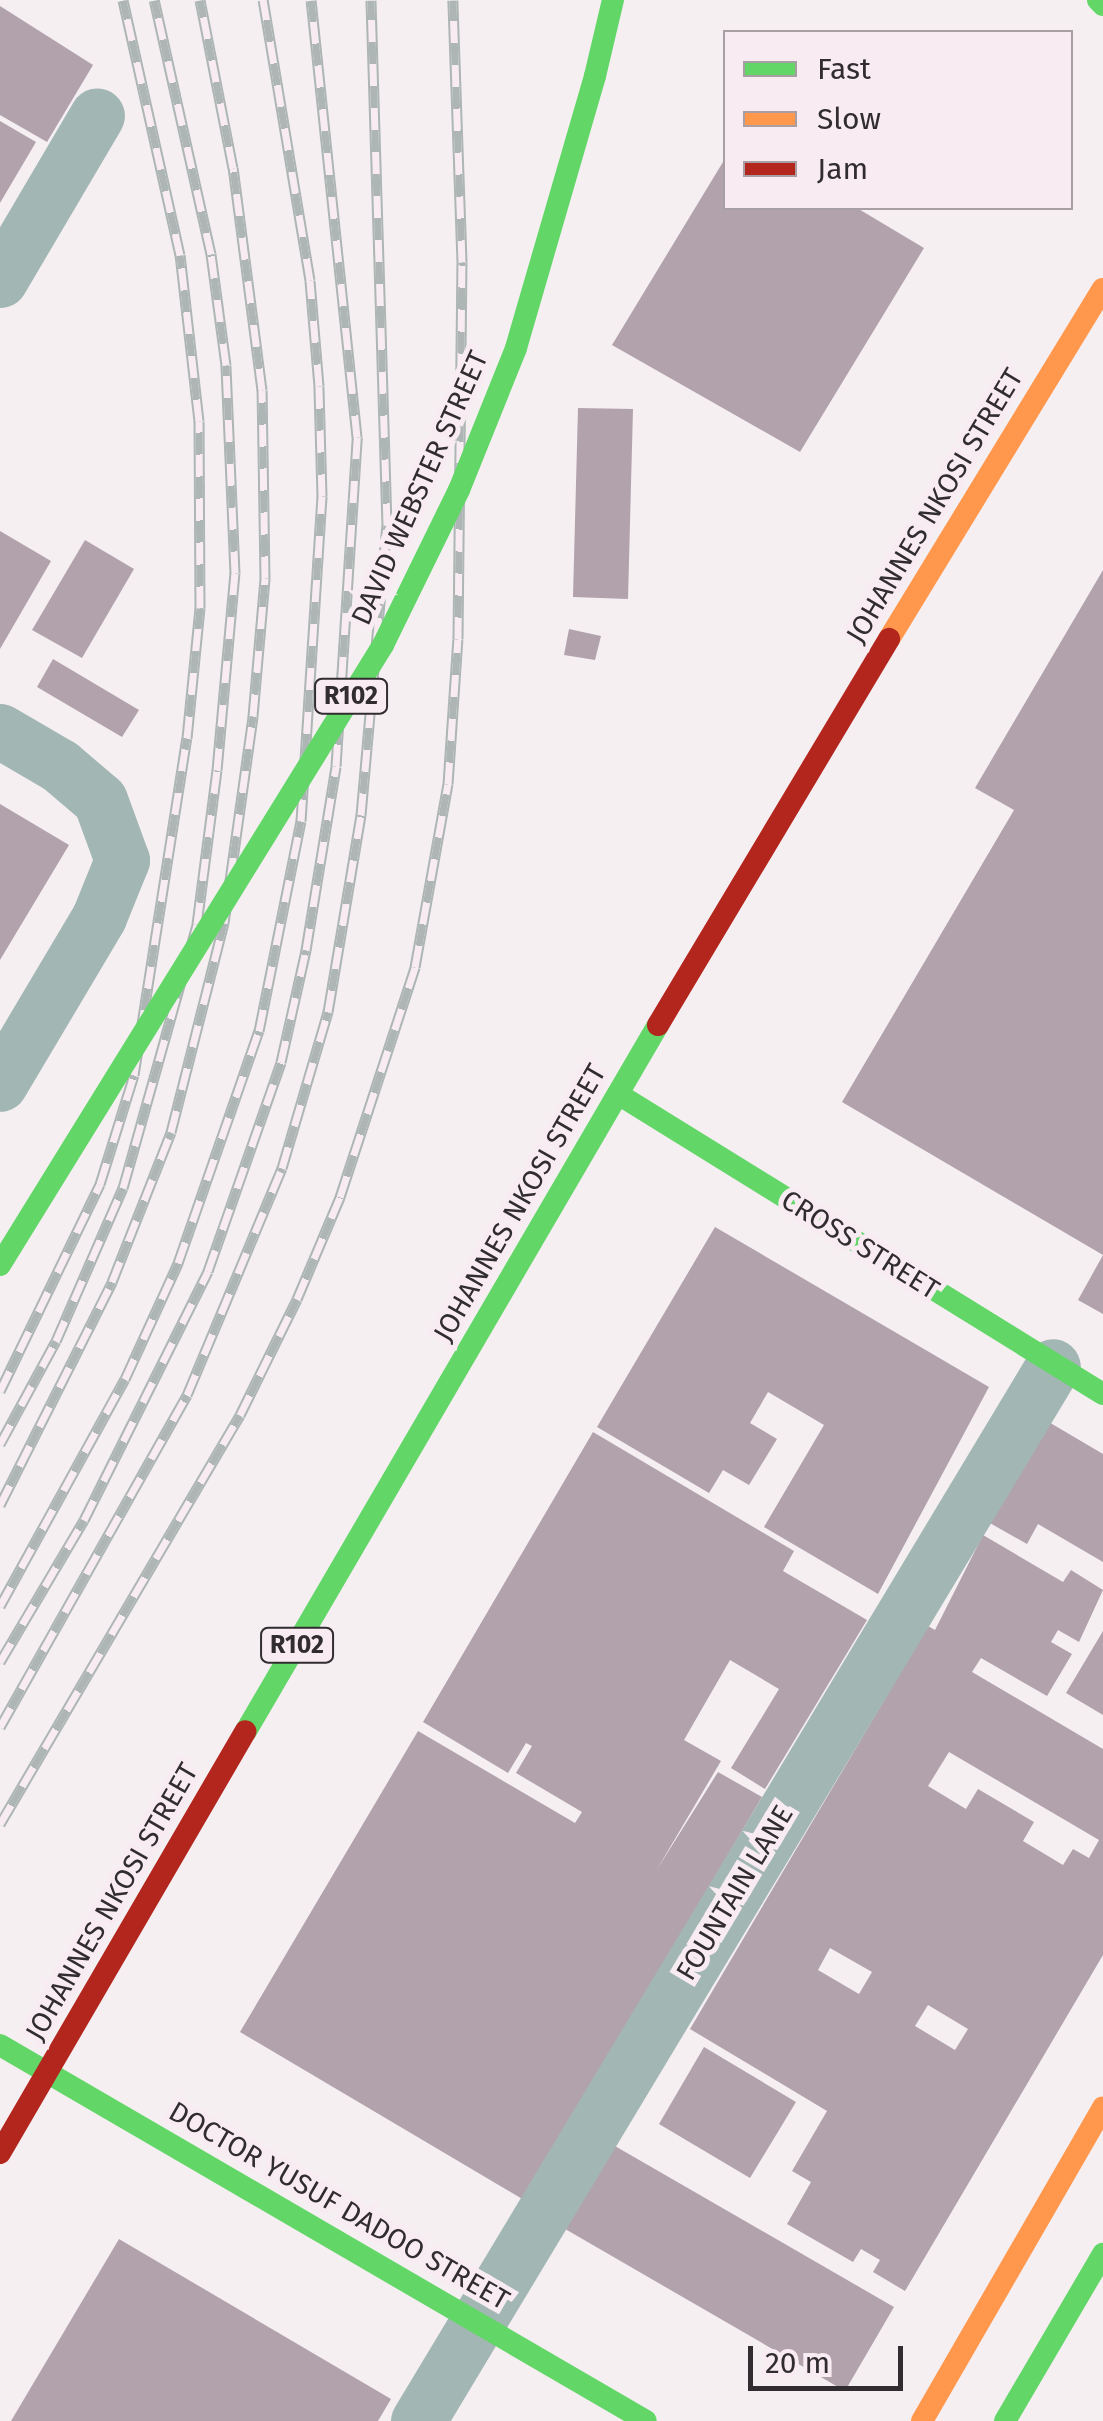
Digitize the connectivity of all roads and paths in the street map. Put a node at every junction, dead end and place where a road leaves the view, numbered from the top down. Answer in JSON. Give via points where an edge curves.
{"nodes":[{"id":1,"x":594,"y":0,"type":"edge"},
{"id":2,"x":613,"y":0,"type":"edge"},
{"id":3,"x":595,"y":76,"type":"junction"},
{"id":4,"x":97,"y":115,"type":"dead end"},
{"id":5,"x":0,"y":280,"type":"edge"},
{"id":6,"x":1103,"y":289,"type":"edge"},
{"id":7,"x":0,"y":732,"type":"edge"},
{"id":8,"x":0,"y":1084,"type":"edge"},
{"id":9,"x":618,"y":1094,"type":"junction"},
{"id":10,"x":0,"y":1265,"type":"edge"},
{"id":11,"x":1053,"y":1366,"type":"junction"},
{"id":12,"x":1103,"y":1394,"type":"edge"},
{"id":13,"x":0,"y":2045,"type":"edge"},
{"id":14,"x":47,"y":2074,"type":"junction"},
{"id":15,"x":1103,"y":2107,"type":"edge"},
{"id":16,"x":0,"y":2153,"type":"edge"},
{"id":17,"x":1103,"y":2254,"type":"edge"},
{"id":18,"x":476,"y":2320,"type":"junction"},
{"id":19,"x":418,"y":2421,"type":"edge"},
{"id":20,"x":646,"y":2421,"type":"edge"},
{"id":21,"x":922,"y":2421,"type":"edge"},
{"id":22,"x":1005,"y":2421,"type":"edge"}],
"edges":[{"from":1,"to":3,"type":"main road","name":"DAVID WEBSTER STREET","number":"R102"},
{"from":2,"to":3,"type":"main road","number":"R102"},
{"from":3,"to":10,"type":"main road","name":"DAVID WEBSTER STREET","number":"R102","bridge":true,"via":[[516,348],[459,490],[383,645]]},
{"from":4,"to":5,"type":"street"},
{"from":6,"to":9,"type":"main road","name":"JOHANNES NKOSI STREET","number":"R102"},
{"from":7,"to":8,"type":"street","via":[[60,766],[100,800],[122,860],[99,917]]},
{"from":9,"to":11,"type":"main road","name":"CROSS STREET"},
{"from":9,"to":14,"type":"main road","name":"JOHANNES NKOSI STREET","number":"R102"},
{"from":11,"to":12,"type":"main road","name":"CROSS STREET"},
{"from":11,"to":18,"type":"street","name":"FOUNTAIN LANE"},
{"from":13,"to":14,"type":"main road","name":"DOCTOR YUSUF DADOO STREET"},
{"from":14,"to":16,"type":"main road","name":"JOHANNES NKOSI STREET","number":"R102"},
{"from":14,"to":18,"type":"main road","name":"DOCTOR YUSUF DADOO STREET"},
{"from":15,"to":21,"type":"main road"},
{"from":17,"to":22,"type":"main road"},
{"from":18,"to":19,"type":"street","name":"FOUNTAIN LANE"},
{"from":18,"to":20,"type":"main road","name":"DOCTOR YUSUF DADOO STREET"}]}
